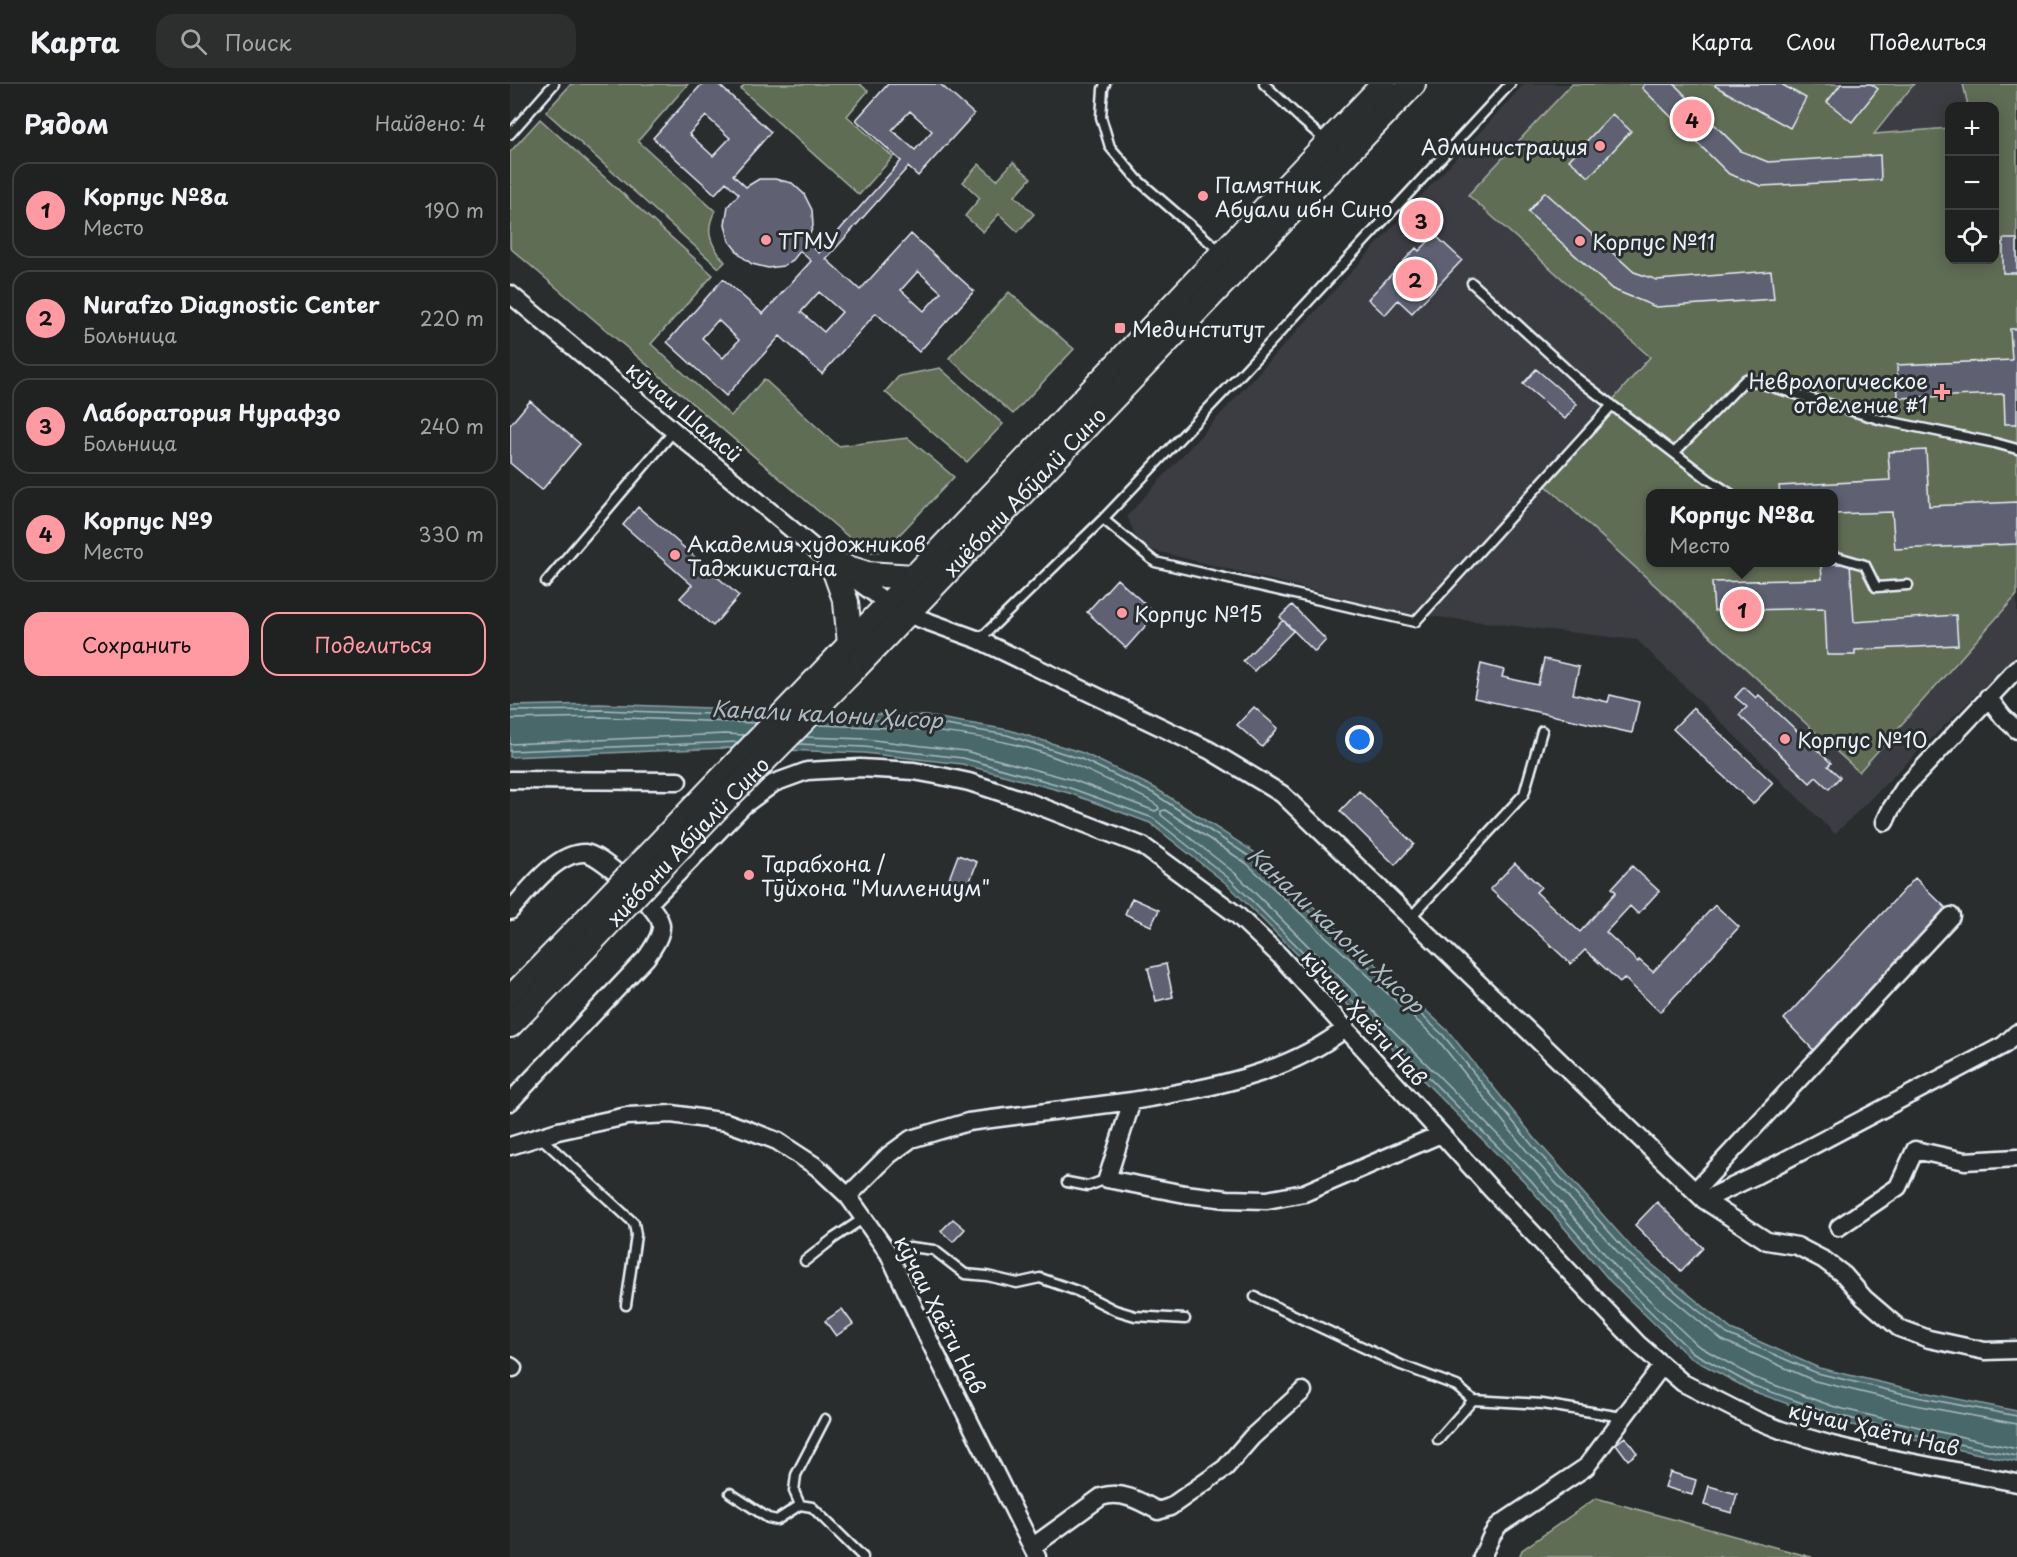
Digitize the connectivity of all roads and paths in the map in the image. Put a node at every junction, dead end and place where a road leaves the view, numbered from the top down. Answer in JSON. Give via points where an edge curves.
{"nodes":[{"id":1,"x":554,"y":84,"type":"edge"},
{"id":2,"x":1105,"y":84,"type":"edge"},
{"id":3,"x":1264,"y":84,"type":"edge"},
{"id":4,"x":1384,"y":84,"type":"edge"},
{"id":5,"x":1413,"y":84,"type":"edge"},
{"id":6,"x":1510,"y":84,"type":"edge"},
{"id":7,"x":510,"y":134,"type":"edge"},
{"id":8,"x":1329,"y":143,"type":"junction"},
{"id":9,"x":1223,"y":254,"type":"junction"},
{"id":10,"x":1472,"y":283,"type":"dead end"},
{"id":11,"x":510,"y":294,"type":"edge"},
{"id":12,"x":1612,"y":405,"type":"junction"},
{"id":13,"x":674,"y":431,"type":"junction"},
{"id":14,"x":2017,"y":449,"type":"edge"},
{"id":15,"x":1674,"y":453,"type":"junction"},
{"id":16,"x":1724,"y":489,"type":"edge"},
{"id":17,"x":1103,"y":519,"type":"junction"},
{"id":18,"x":1838,"y":557,"type":"edge"},
{"id":19,"x":832,"y":563,"type":"junction"},
{"id":20,"x":914,"y":577,"type":"junction"},
{"id":21,"x":546,"y":582,"type":"dead end"},
{"id":22,"x":1908,"y":585,"type":"dead end"},
{"id":23,"x":898,"y":609,"type":"junction"},
{"id":24,"x":979,"y":640,"type":"junction"},
{"id":25,"x":847,"y":657,"type":"junction"},
{"id":26,"x":2017,"y":668,"type":"edge"},
{"id":27,"x":1988,"y":697,"type":"junction"},
{"id":28,"x":2017,"y":730,"type":"edge"},
{"id":29,"x":1542,"y":731,"type":"dead end"},
{"id":30,"x":510,"y":780,"type":"edge"},
{"id":31,"x":678,"y":781,"type":"dead end"},
{"id":32,"x":1885,"y":822,"type":"dead end"},
{"id":33,"x":649,"y":903,"type":"junction"},
{"id":34,"x":510,"y":911,"type":"edge"},
{"id":35,"x":1951,"y":916,"type":"dead end"},
{"id":36,"x":1410,"y":918,"type":"junction"},
{"id":37,"x":580,"y":941,"type":"junction"},
{"id":38,"x":510,"y":999,"type":"edge"},
{"id":39,"x":510,"y":1025,"type":"edge"},
{"id":40,"x":1346,"y":1028,"type":"junction"},
{"id":41,"x":2017,"y":1033,"type":"edge"},
{"id":42,"x":1132,"y":1101,"type":"junction"},
{"id":43,"x":510,"y":1102,"type":"edge"},
{"id":44,"x":1441,"y":1134,"type":"junction"},
{"id":45,"x":540,"y":1137,"type":"junction"},
{"id":46,"x":510,"y":1146,"type":"edge"},
{"id":47,"x":2017,"y":1158,"type":"edge"},
{"id":48,"x":1107,"y":1179,"type":"junction"},
{"id":49,"x":1067,"y":1182,"type":"dead end"},
{"id":50,"x":1699,"y":1195,"type":"junction"},
{"id":51,"x":848,"y":1196,"type":"junction"},
{"id":52,"x":864,"y":1218,"type":"junction"},
{"id":53,"x":1839,"y":1227,"type":"dead end"},
{"id":54,"x":889,"y":1254,"type":"junction"},
{"id":55,"x":805,"y":1261,"type":"dead end"},
{"id":56,"x":1255,"y":1297,"type":"dead end"},
{"id":57,"x":626,"y":1305,"type":"dead end"},
{"id":58,"x":1185,"y":1319,"type":"dead end"},
{"id":59,"x":2017,"y":1350,"type":"edge"},
{"id":60,"x":1662,"y":1366,"type":"junction"},
{"id":61,"x":1303,"y":1391,"type":"dead end"},
{"id":62,"x":1473,"y":1400,"type":"junction"},
{"id":63,"x":1622,"y":1417,"type":"junction"},
{"id":64,"x":825,"y":1419,"type":"dead end"},
{"id":65,"x":1438,"y":1440,"type":"dead end"},
{"id":66,"x":2017,"y":1483,"type":"edge"},
{"id":67,"x":730,"y":1493,"type":"dead end"},
{"id":68,"x":800,"y":1505,"type":"junction"},
{"id":69,"x":1035,"y":1552,"type":"edge"},
{"id":70,"x":863,"y":1557,"type":"edge"},
{"id":71,"x":1482,"y":1557,"type":"edge"}],
"edges":[{"from":1,"to":7,"type":"lane"},
{"from":2,"to":9,"type":"lane","via":[[1101,117],[1110,147],[1138,180]]},
{"from":3,"to":8,"type":"lane"},
{"from":4,"to":8,"type":"main road","name":"хиёбони Абӯалӣ Сино"},
{"from":5,"to":23,"type":"main road","name":"хиёбони Абӯалӣ Сино"},
{"from":6,"to":17,"type":"lane"},
{"from":8,"to":9,"type":"main road","name":"хиёбони Абӯалӣ Сино"},
{"from":9,"to":20,"type":"main road","name":"хиёбони Абӯалӣ Сино"},
{"from":10,"to":12,"type":"lane","via":[[1575,377]]},
{"from":11,"to":13,"type":"street","name":"кӯчаи Шамсӣ"},
{"from":12,"to":15,"type":"lane"},
{"from":12,"to":17,"type":"lane","via":[[1415,622],[1155,562]]},
{"from":13,"to":19,"type":"street","name":"кӯчаи Шамсӣ"},
{"from":13,"to":21,"type":"lane"},
{"from":14,"to":15,"type":"lane","via":[[1882,420],[1746,379]]},
{"from":15,"to":16,"type":"lane"},
{"from":17,"to":24,"type":"lane"},
{"from":18,"to":22,"type":"lane","via":[[1865,565],[1876,587]]},
{"from":19,"to":20,"type":"main road","via":[[867,574]]},
{"from":19,"to":23,"type":"street","name":"кӯчаи Шамсӣ"},
{"from":19,"to":25,"type":"main road","via":[[846,602]]},
{"from":20,"to":23,"type":"main road","name":"хиёбони Абӯалӣ Сино"},
{"from":23,"to":24,"type":"street","name":"кӯчаи Шамсӣ"},
{"from":23,"to":25,"type":"main road","name":"хиёбони Абӯалӣ Сино"},
{"from":24,"to":36,"type":"street","name":"кӯчаи Шамсӣ","via":[[1209,750],[1282,794]]},
{"from":25,"to":37,"type":"main road","name":"хиёбони Абӯалӣ Сино","bridge":true,"via":[[718,807]]},
{"from":26,"to":27,"type":"street"},
{"from":27,"to":28,"type":"street"},
{"from":27,"to":32,"type":"street","via":[[1905,787]]},
{"from":29,"to":36,"type":"lane","via":[[1524,794]]},
{"from":30,"to":31,"type":"street"},
{"from":33,"to":34,"type":"street","via":[[600,859],[585,853],[551,867]]},
{"from":33,"to":40,"type":"street","name":"кӯчаи Ҳаёти Нав","via":[[744,805],[774,783],[807,771],[914,771],[969,782],[1021,799],[1143,846],[1237,915]]},
{"from":33,"to":43,"type":"street","via":[[661,926],[653,948]]},
{"from":35,"to":50,"type":"street"},
{"from":36,"to":50,"type":"street","name":"кӯчаи Шамсӣ"},
{"from":37,"to":38,"type":"main road","name":"хиёбони Абӯалӣ Сино"},
{"from":37,"to":39,"type":"main road","name":"хиёбони Абӯалӣ Сино"},
{"from":40,"to":42,"type":"street","via":[[1293,1061],[1245,1077]]},
{"from":40,"to":44,"type":"street","name":"кӯчаи Ҳаёти Нав"},
{"from":41,"to":50,"type":"street","via":[[2004,1045],[1755,1176]]},
{"from":42,"to":48,"type":"street"},
{"from":42,"to":51,"type":"street","via":[[968,1122],[911,1139]]},
{"from":44,"to":48,"type":"street","via":[[1304,1193],[1267,1200],[1185,1194]]},
{"from":44,"to":60,"type":"street","name":"кӯчаи Ҳаёти Нав"},
{"from":45,"to":46,"type":"street","name":"кӯчаи Ҳаёти Нав"},
{"from":45,"to":51,"type":"street","name":"кӯчаи Ҳаёти Нав","via":[[627,1116],[672,1114],[726,1122],[777,1141],[817,1167]]},
{"from":45,"to":57,"type":"lane","via":[[634,1223],[636,1235]]},
{"from":47,"to":53,"type":"street","via":[[1965,1161],[1915,1150],[1898,1187]]},
{"from":48,"to":49,"type":"lane","via":[[1088,1186]]},
{"from":50,"to":59,"type":"street","name":"кӯчаи Шамсӣ","via":[[1767,1241],[1797,1246],[1824,1260],[1899,1328],[1985,1351]]},
{"from":51,"to":52,"type":"street","name":"кӯчаи Ҳаёти Нав"},
{"from":52,"to":54,"type":"street","name":"кӯчаи Ҳаёти Нав"},
{"from":52,"to":55,"type":"lane"},
{"from":54,"to":58,"type":"lane","via":[[910,1247],[934,1250],[965,1274],[1017,1283],[1040,1278],[1136,1316]]},
{"from":54,"to":69,"type":"street","name":"кӯчаи Ҳаёти Нав"},
{"from":56,"to":62,"type":"lane","via":[[1401,1365],[1457,1386]]},
{"from":60,"to":63,"type":"street"},
{"from":60,"to":66,"type":"street","name":"кӯчаи Ҳаёти Нав","via":[[1683,1383],[1780,1430],[1870,1454]]},
{"from":61,"to":69,"type":"street","via":[[1252,1437],[1225,1468],[1170,1507],[1158,1511],[1129,1497],[1101,1497]]},
{"from":62,"to":63,"type":"lane","via":[[1542,1404]]},
{"from":62,"to":65,"type":"lane"},
{"from":63,"to":71,"type":"street","via":[[1586,1467],[1499,1525]]},
{"from":64,"to":68,"type":"lane","via":[[796,1475],[794,1491]]},
{"from":67,"to":68,"type":"lane","via":[[777,1520]]},
{"from":68,"to":70,"type":"lane","via":[[812,1507]]}]}
